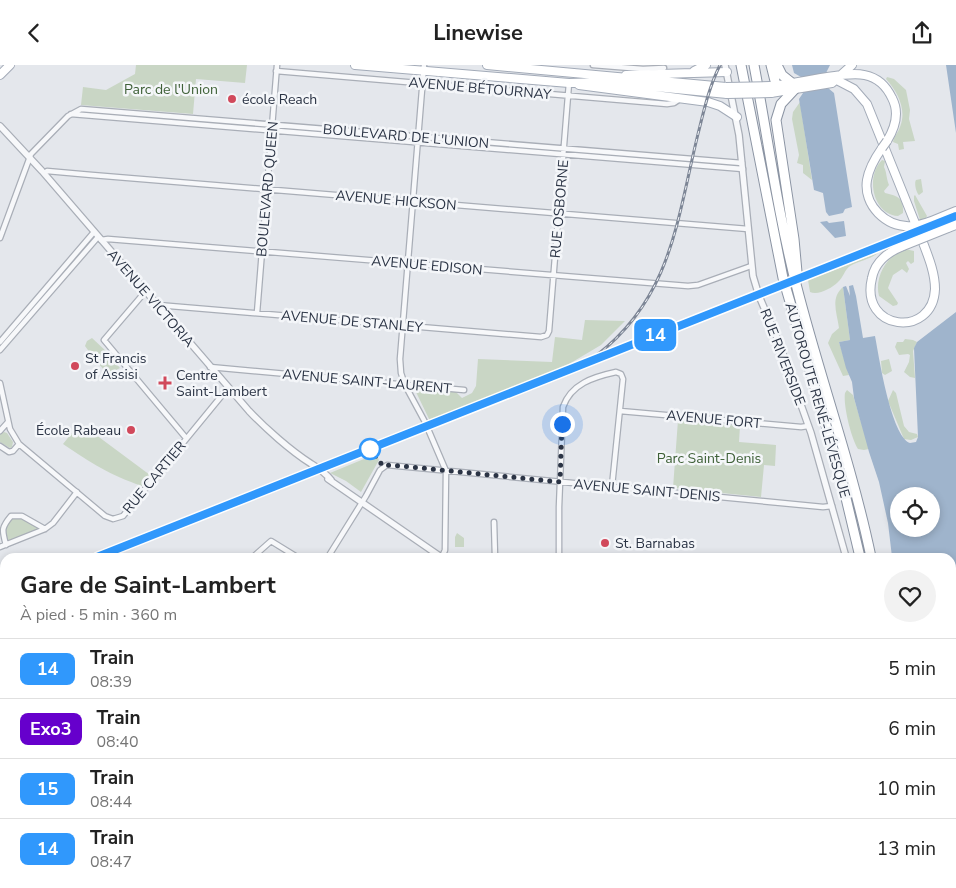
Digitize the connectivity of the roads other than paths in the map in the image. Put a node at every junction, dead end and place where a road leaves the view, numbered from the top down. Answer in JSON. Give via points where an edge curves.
{"nodes":[{"id":1,"x":10,"y":65,"type":"edge"},
{"id":2,"x":277,"y":65,"type":"edge"},
{"id":3,"x":355,"y":65,"type":"edge"},
{"id":4,"x":487,"y":65,"type":"edge"},
{"id":5,"x":494,"y":65,"type":"edge"},
{"id":6,"x":592,"y":65,"type":"edge"},
{"id":7,"x":706,"y":65,"type":"edge"},
{"id":8,"x":741,"y":65,"type":"edge"},
{"id":9,"x":754,"y":65,"type":"edge"},
{"id":10,"x":771,"y":65,"type":"edge"},
{"id":11,"x":777,"y":65,"type":"edge"},
{"id":12,"x":852,"y":65,"type":"edge"},
{"id":13,"x":424,"y":68,"type":"edge"},
{"id":14,"x":570,"y":68,"type":"edge"},
{"id":15,"x":664,"y":68,"type":"dead end"},
{"id":16,"x":726,"y":68,"type":"edge"},
{"id":17,"x":276,"y":71,"type":"junction"},
{"id":18,"x":689,"y":73,"type":"junction"},
{"id":19,"x":844,"y":73,"type":"junction"},
{"id":20,"x":0,"y":75,"type":"edge"},
{"id":21,"x":612,"y":76,"type":"junction"},
{"id":22,"x":831,"y":80,"type":"junction"},
{"id":23,"x":549,"y":81,"type":"junction"},
{"id":24,"x":423,"y":83,"type":"junction"},
{"id":25,"x":570,"y":83,"type":"junction"},
{"id":26,"x":797,"y":86,"type":"junction"},
{"id":27,"x":644,"y":87,"type":"junction"},
{"id":28,"x":772,"y":88,"type":"junction"},
{"id":29,"x":605,"y":89,"type":"junction"},
{"id":30,"x":726,"y":91,"type":"junction"},
{"id":31,"x":568,"y":95,"type":"junction"},
{"id":32,"x":681,"y":98,"type":"junction"},
{"id":33,"x":737,"y":117,"type":"junction"},
{"id":34,"x":0,"y":126,"type":"edge"},
{"id":35,"x":272,"y":127,"type":"junction"},
{"id":36,"x":418,"y":137,"type":"junction"},
{"id":37,"x":418,"y":143,"type":"junction"},
{"id":38,"x":563,"y":152,"type":"junction"},
{"id":39,"x":30,"y":158,"type":"junction"},
{"id":40,"x":743,"y":166,"type":"junction"},
{"id":41,"x":44,"y":173,"type":"junction"},
{"id":42,"x":267,"y":190,"type":"junction"},
{"id":43,"x":413,"y":202,"type":"junction"},
{"id":44,"x":956,"y":211,"type":"edge"},
{"id":45,"x":558,"y":213,"type":"junction"},
{"id":46,"x":915,"y":223,"type":"tunnel mouth"},
{"id":47,"x":956,"y":225,"type":"edge"},
{"id":48,"x":748,"y":229,"type":"junction"},
{"id":49,"x":98,"y":236,"type":"junction"},
{"id":50,"x":0,"y":238,"type":"edge"},
{"id":51,"x":922,"y":240,"type":"tunnel mouth"},
{"id":52,"x":262,"y":251,"type":"junction"},
{"id":53,"x":408,"y":263,"type":"junction"},
{"id":54,"x":751,"y":266,"type":"junction"},
{"id":55,"x":553,"y":276,"type":"junction"},
{"id":56,"x":145,"y":292,"type":"junction"},
{"id":57,"x":800,"y":302,"type":"junction"},
{"id":58,"x":157,"y":305,"type":"junction"},
{"id":59,"x":257,"y":313,"type":"junction"},
{"id":60,"x":403,"y":326,"type":"junction"},
{"id":61,"x":546,"y":335,"type":"joint"},
{"id":62,"x":0,"y":342,"type":"edge"},
{"id":63,"x":0,"y":350,"type":"edge"},
{"id":64,"x":210,"y":367,"type":"junction"},
{"id":65,"x":0,"y":383,"type":"edge"},
{"id":66,"x":405,"y":385,"type":"junction"},
{"id":67,"x":228,"y":388,"type":"junction"},
{"id":68,"x":464,"y":390,"type":"dead end"},
{"id":69,"x":1,"y":391,"type":"edge"},
{"id":70,"x":620,"y":411,"type":"junction"},
{"id":71,"x":8,"y":422,"type":"junction"},
{"id":72,"x":808,"y":426,"type":"junction"},
{"id":73,"x":0,"y":431,"type":"edge"},
{"id":74,"x":186,"y":439,"type":"junction"},
{"id":75,"x":19,"y":444,"type":"junction"},
{"id":76,"x":0,"y":446,"type":"edge"},
{"id":77,"x":446,"y":471,"type":"junction"},
{"id":78,"x":560,"y":482,"type":"junction"},
{"id":79,"x":612,"y":487,"type":"junction"},
{"id":80,"x":76,"y":492,"type":"junction"},
{"id":81,"x":363,"y":502,"type":"junction"},
{"id":82,"x":832,"y":506,"type":"junction"},
{"id":83,"x":494,"y":522,"type":"dead end"},
{"id":84,"x":45,"y":529,"type":"junction"},
{"id":85,"x":6,"y":545,"type":"junction"},
{"id":86,"x":0,"y":547,"type":"edge"},
{"id":87,"x":258,"y":553,"type":"edge"},
{"id":88,"x":290,"y":553,"type":"edge"},
{"id":89,"x":331,"y":553,"type":"edge"},
{"id":90,"x":436,"y":553,"type":"edge"},
{"id":91,"x":444,"y":553,"type":"edge"},
{"id":92,"x":495,"y":553,"type":"edge"},
{"id":93,"x":559,"y":553,"type":"edge"},
{"id":94,"x":845,"y":553,"type":"edge"},
{"id":95,"x":859,"y":553,"type":"edge"},
{"id":96,"x":870,"y":553,"type":"edge"}],
"edges":[{"from":1,"to":20,"type":"main road"},
{"from":2,"to":17,"type":"street","name":"BOULEVARD QUEEN"},
{"from":3,"to":13,"type":"main road"},
{"from":4,"to":5,"type":"main road"},
{"from":5,"to":14,"type":"main road"},
{"from":6,"to":15,"type":"street"},
{"from":7,"to":18,"type":"main road"},
{"from":8,"to":95,"type":"highway","name":"AUTOROUTE RENÉ-LÉVESQUE","via":[[781,271],[842,479]]},
{"from":9,"to":57,"type":"highway","name":"AUTOROUTE RENÉ-LÉVESQUE"},
{"from":10,"to":28,"type":"highway"},
{"from":11,"to":26,"type":"highway","via":[[780,73]]},
{"from":12,"to":19,"type":"main road"},
{"from":13,"to":23,"type":"main road"},
{"from":13,"to":24,"type":"street"},
{"from":14,"to":21,"type":"main road"},
{"from":14,"to":23,"type":"main road","via":[[566,76]]},
{"from":16,"to":18,"type":"main road"},
{"from":16,"to":33,"type":"street","name":"RUE RIVERSIDE"},
{"from":17,"to":24,"type":"street","name":"AVENUE BÉTOURNAY"},
{"from":17,"to":35,"type":"street","name":"BOULEVARD QUEEN"},
{"from":18,"to":21,"type":"main road"},
{"from":19,"to":22,"type":"main road"},
{"from":19,"to":44,"type":"main road","via":[[858,73],[881,83],[895,103],[894,128],[870,168],[866,183],[869,199],[878,213],[893,223],[910,227]]},
{"from":21,"to":30,"type":"main road"},
{"from":22,"to":26,"type":"main road"},
{"from":22,"to":46,"type":"main road","via":[[859,93],[867,103]]},
{"from":23,"to":25,"type":"main road"},
{"from":24,"to":31,"type":"street","name":"AVENUE BÉTOURNAY"},
{"from":24,"to":36,"type":"street"},
{"from":25,"to":27,"type":"main road","via":[[592,81]]},
{"from":25,"to":29,"type":"main road"},
{"from":25,"to":31,"type":"street","name":"RUE OSBORNE"},
{"from":26,"to":28,"type":"main road"},
{"from":26,"to":57,"type":"highway","via":[[781,104],[776,120]]},
{"from":27,"to":29,"type":"main road"},
{"from":27,"to":30,"type":"main road"},
{"from":28,"to":30,"type":"main road","bridge":true},
{"from":29,"to":32,"type":"main road"},
{"from":31,"to":32,"type":"street","name":"AVENUE BÉTOURNAY","via":[[670,104]]},
{"from":31,"to":38,"type":"street","name":"RUE OSBORNE"},
{"from":32,"to":33,"type":"main road","via":[[714,103]]},
{"from":33,"to":40,"type":"street","name":"RUE RIVERSIDE"},
{"from":34,"to":39,"type":"street","name":"AVENUE VICTORIA","via":[[3,133]]},
{"from":35,"to":36,"type":"street","name":"BOULEVARD DE L'UNION"},
{"from":35,"to":37,"type":"street","name":"BOULEVARD DE L'UNION"},
{"from":35,"to":39,"type":"street","name":"BOULEVARD DE L'UNION","via":[[71,114]]},
{"from":35,"to":42,"type":"street","name":"BOULEVARD QUEEN"},
{"from":36,"to":37,"type":"street"},
{"from":36,"to":38,"type":"street","name":"BOULEVARD DE L'UNION"},
{"from":37,"to":38,"type":"street","name":"BOULEVARD DE L'UNION"},
{"from":37,"to":43,"type":"street"},
{"from":38,"to":40,"type":"street","name":"BOULEVARD DE L'UNION"},
{"from":38,"to":45,"type":"street","name":"RUE OSBORNE"},
{"from":39,"to":41,"type":"street","name":"AVENUE VICTORIA"},
{"from":39,"to":50,"type":"street","name":"BOULEVARD DE L'UNION"},
{"from":40,"to":48,"type":"street","name":"RUE RIVERSIDE"},
{"from":41,"to":42,"type":"street","name":"AVENUE HICKSON"},
{"from":41,"to":49,"type":"street","name":"AVENUE VICTORIA"},
{"from":42,"to":43,"type":"street","name":"AVENUE HICKSON"},
{"from":42,"to":52,"type":"street","name":"BOULEVARD QUEEN"},
{"from":43,"to":45,"type":"street","name":"AVENUE HICKSON"},
{"from":43,"to":53,"type":"street"},
{"from":45,"to":48,"type":"street","name":"AVENUE HICKSON"},
{"from":45,"to":55,"type":"street","name":"RUE OSBORNE"},
{"from":47,"to":51,"type":"main road","bridge":true,"via":[[902,246],[877,265],[872,275],[871,301],[888,319],[901,323],[912,321],[923,315],[933,299],[934,277]]},
{"from":48,"to":54,"type":"street","name":"RUE RIVERSIDE"},
{"from":49,"to":52,"type":"street","name":"AVENUE EDISON"},
{"from":49,"to":56,"type":"street","name":"AVENUE VICTORIA"},
{"from":49,"to":62,"type":"street"},
{"from":49,"to":63,"type":"street"},
{"from":52,"to":53,"type":"street","name":"AVENUE EDISON"},
{"from":52,"to":59,"type":"street","name":"BOULEVARD QUEEN"},
{"from":53,"to":55,"type":"street","name":"AVENUE EDISON"},
{"from":53,"to":60,"type":"street"},
{"from":54,"to":55,"type":"street","name":"AVENUE EDISON","via":[[691,287]]},
{"from":54,"to":72,"type":"street","name":"RUE RIVERSIDE"},
{"from":55,"to":61,"type":"street","name":"RUE OSBORNE","via":[[549,331]]},
{"from":56,"to":58,"type":"street","name":"AVENUE VICTORIA"},
{"from":56,"to":74,"type":"street","via":[[104,340]]},
{"from":57,"to":96,"type":"highway","name":"AUTOROUTE RENÉ-LÉVESQUE","via":[[849,465]]},
{"from":58,"to":59,"type":"street","name":"AVENUE DE STANLEY"},
{"from":58,"to":64,"type":"street","name":"AVENUE VICTORIA"},
{"from":59,"to":60,"type":"street","name":"AVENUE DE STANLEY"},
{"from":60,"to":61,"type":"street","name":"AVENUE DE STANLEY"},
{"from":60,"to":66,"type":"street","via":[[400,359]]},
{"from":64,"to":66,"type":"street","name":"AVENUE SAINT-LAURENT"},
{"from":64,"to":67,"type":"street","name":"AVENUE VICTORIA"},
{"from":65,"to":69,"type":"street","name":"RUE CARTIER"},
{"from":66,"to":68,"type":"street","name":"AVENUE SAINT-LAURENT"},
{"from":66,"to":77,"type":"street"},
{"from":67,"to":74,"type":"street","name":"RUE CARTIER"},
{"from":67,"to":81,"type":"street","name":"AVENUE VICTORIA","via":[[258,420]]},
{"from":69,"to":71,"type":"street","name":"RUE CARTIER"},
{"from":70,"to":72,"type":"street","name":"AVENUE FORT"},
{"from":70,"to":78,"type":"street","via":[[624,379],[616,372],[576,386],[569,393],[564,407]]},
{"from":70,"to":79,"type":"street"},
{"from":71,"to":73,"type":"street"},
{"from":71,"to":75,"type":"street","name":"RUE CARTIER"},
{"from":72,"to":82,"type":"street","name":"RUE RIVERSIDE"},
{"from":74,"to":80,"type":"street","name":"RUE CARTIER","via":[[120,517],[105,516]]},
{"from":75,"to":76,"type":"street","via":[[9,452]]},
{"from":75,"to":80,"type":"street","name":"RUE CARTIER"},
{"from":77,"to":78,"type":"street","name":"AVENUE SAINT-DENIS"},
{"from":77,"to":81,"type":"street","name":"AVENUE SAINT-DENIS","via":[[385,465]]},
{"from":77,"to":91,"type":"street"},
{"from":78,"to":79,"type":"street","name":"AVENUE SAINT-DENIS"},
{"from":78,"to":93,"type":"street"},
{"from":79,"to":82,"type":"street","name":"AVENUE SAINT-DENIS"},
{"from":80,"to":84,"type":"street"},
{"from":81,"to":89,"type":"street"},
{"from":81,"to":90,"type":"street","name":"AVENUE VICTORIA"},
{"from":82,"to":94,"type":"street","name":"RUE RIVERSIDE"},
{"from":83,"to":92,"type":"street"},
{"from":84,"to":85,"type":"street"},
{"from":84,"to":85,"type":"street","via":[[22,516],[11,516],[2,529]]},
{"from":85,"to":86,"type":"street"},
{"from":87,"to":88,"type":"street","via":[[271,541]]}]}
